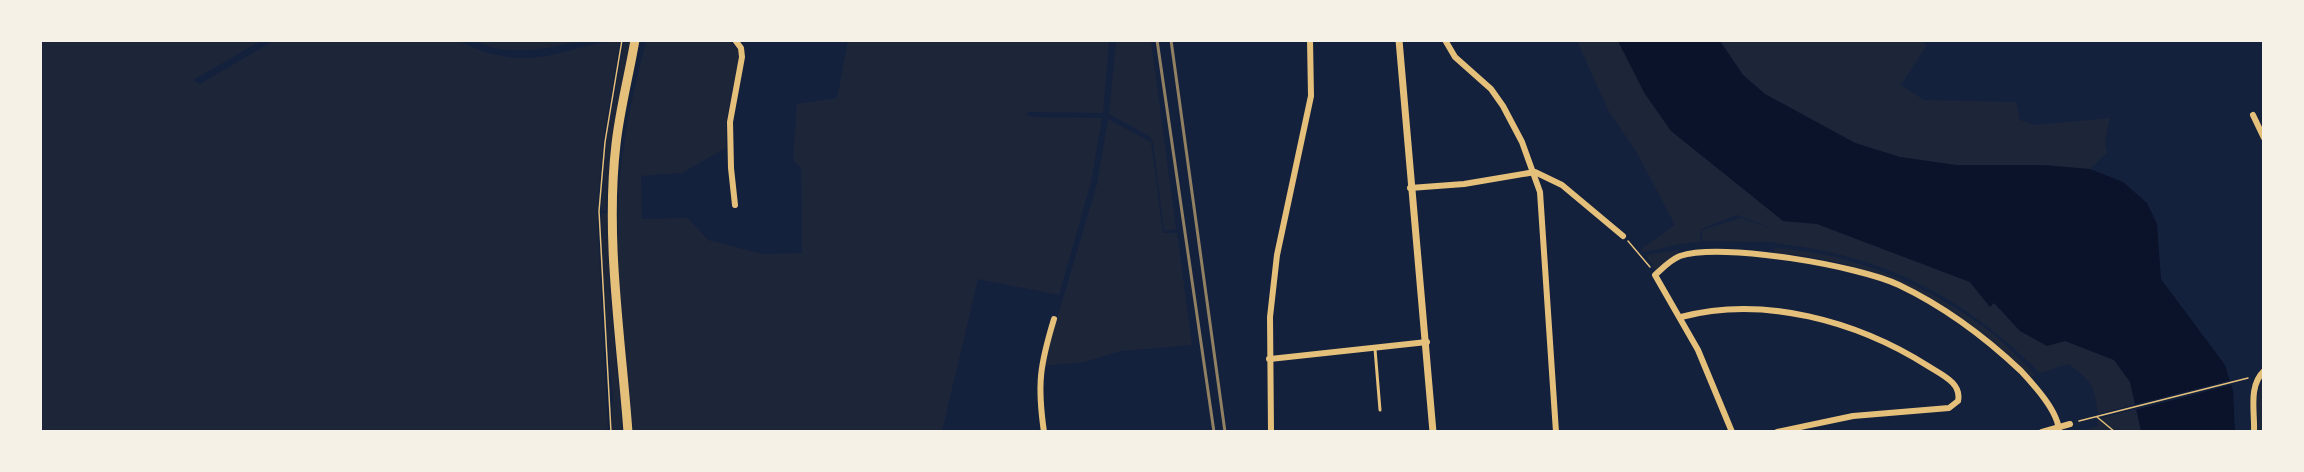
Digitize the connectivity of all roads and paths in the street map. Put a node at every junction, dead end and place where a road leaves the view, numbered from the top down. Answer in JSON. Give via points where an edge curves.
{"nodes":[{"id":1,"x":635,"y":40,"type":"edge"},
{"id":2,"x":735,"y":40,"type":"edge"},
{"id":3,"x":1310,"y":40,"type":"edge"},
{"id":4,"x":1399,"y":40,"type":"edge"},
{"id":5,"x":1445,"y":40,"type":"edge"},
{"id":6,"x":2253,"y":115,"type":"dead end"},
{"id":7,"x":2264,"y":138,"type":"edge"},
{"id":8,"x":1535,"y":172,"type":"junction"},
{"id":9,"x":1410,"y":188,"type":"junction"},
{"id":10,"x":735,"y":205,"type":"dead end"},
{"id":11,"x":1623,"y":236,"type":"joint"},
{"id":12,"x":1655,"y":275,"type":"junction"},
{"id":13,"x":1681,"y":317,"type":"junction"},
{"id":14,"x":1054,"y":319,"type":"dead end"},
{"id":15,"x":1427,"y":342,"type":"junction"},
{"id":16,"x":1375,"y":349,"type":"junction"},
{"id":17,"x":1269,"y":359,"type":"junction"},
{"id":18,"x":2261,"y":373,"type":"edge"},
{"id":19,"x":2241,"y":380,"type":"dead end"},
{"id":20,"x":1380,"y":410,"type":"dead end"},
{"id":21,"x":2096,"y":416,"type":"junction"},
{"id":22,"x":2070,"y":424,"type":"joint"},
{"id":23,"x":2059,"y":429,"type":"edge"},
{"id":24,"x":628,"y":432,"type":"edge"},
{"id":25,"x":1044,"y":432,"type":"edge"},
{"id":26,"x":1272,"y":432,"type":"edge"},
{"id":27,"x":1433,"y":432,"type":"edge"},
{"id":28,"x":1556,"y":432,"type":"edge"},
{"id":29,"x":1732,"y":432,"type":"edge"},
{"id":30,"x":1776,"y":432,"type":"edge"},
{"id":31,"x":2042,"y":432,"type":"edge"},
{"id":32,"x":2115,"y":432,"type":"edge"},
{"id":33,"x":2254,"y":432,"type":"edge"}],
"edges":[{"from":1,"to":24,"type":"main road","via":[[616,144],[613,213]]},
{"from":2,"to":10,"type":"street","via":[[742,57],[730,122]]},
{"from":3,"to":17,"type":"street","via":[[1311,96],[1277,255]]},
{"from":4,"to":9,"type":"street"},
{"from":5,"to":8,"type":"street","via":[[1455,57],[1491,89],[1503,106]]},
{"from":6,"to":7,"type":"street"},
{"from":8,"to":9,"type":"street"},
{"from":8,"to":11,"type":"street","via":[[1562,185]]},
{"from":8,"to":28,"type":"street","via":[[1541,202]]},
{"from":9,"to":15,"type":"street"},
{"from":11,"to":12,"type":"path"},
{"from":12,"to":13,"type":"street"},
{"from":12,"to":23,"type":"street","via":[[1681,256],[1714,254],[1814,261],[1897,284],[1982,335],[2044,397]]},
{"from":13,"to":29,"type":"street"},
{"from":13,"to":30,"type":"street","via":[[1708,310],[1753,310],[1812,317],[1886,341],[1947,378],[1959,395],[1949,408],[1853,416]]},
{"from":14,"to":25,"type":"street","via":[[1039,379]]},
{"from":15,"to":16,"type":"street"},
{"from":15,"to":27,"type":"street"},
{"from":16,"to":17,"type":"street"},
{"from":16,"to":20,"type":"lane"},
{"from":17,"to":26,"type":"street"},
{"from":18,"to":33,"type":"street","via":[[2253,392]]},
{"from":19,"to":21,"type":"path"},
{"from":21,"to":22,"type":"path"},
{"from":21,"to":32,"type":"path"},
{"from":22,"to":23,"type":"street"},
{"from":23,"to":31,"type":"street"}]}
